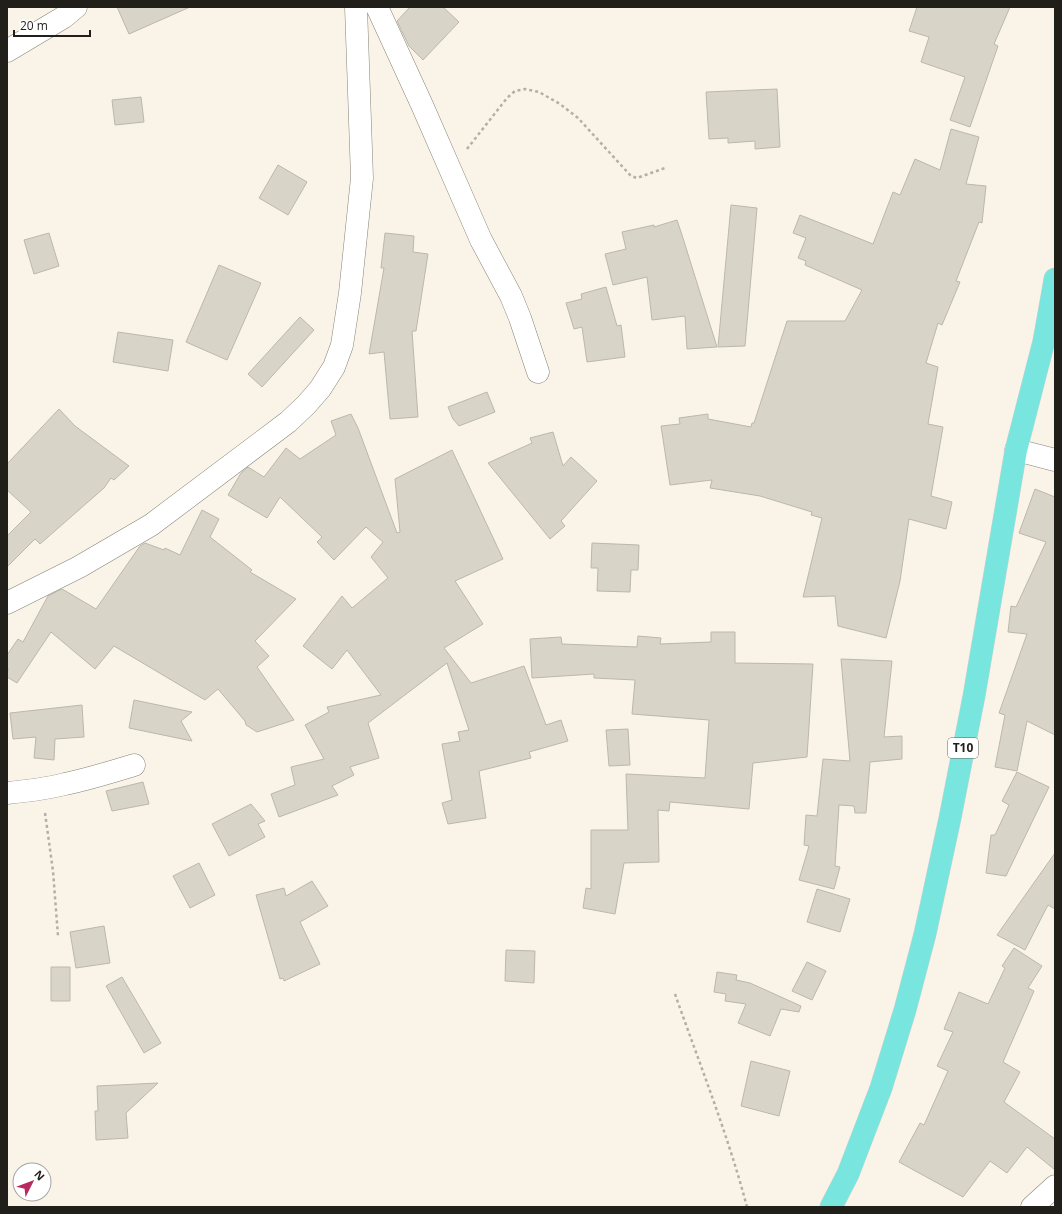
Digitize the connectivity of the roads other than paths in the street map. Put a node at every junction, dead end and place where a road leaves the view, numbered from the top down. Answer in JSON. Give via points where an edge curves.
{"nodes":[{"id":1,"x":76,"y":7,"type":"edge"},
{"id":2,"x":356,"y":7,"type":"edge"},
{"id":3,"x":377,"y":7,"type":"edge"},
{"id":4,"x":7,"y":51,"type":"edge"},
{"id":5,"x":1055,"y":279,"type":"edge"},
{"id":6,"x":538,"y":372,"type":"dead end"},
{"id":7,"x":1016,"y":450,"type":"junction"},
{"id":8,"x":1055,"y":460,"type":"edge"},
{"id":9,"x":7,"y":602,"type":"edge"},
{"id":10,"x":134,"y":765,"type":"dead end"},
{"id":11,"x":7,"y":793,"type":"edge"},
{"id":12,"x":1055,"y":1186,"type":"edge"},
{"id":13,"x":831,"y":1207,"type":"edge"},
{"id":14,"x":1032,"y":1207,"type":"edge"}],
"edges":[{"from":1,"to":4,"type":"street"},
{"from":2,"to":9,"type":"street","via":[[362,178],[350,293],[342,345],[334,367],[320,389],[288,422],[151,525],[78,567]]},
{"from":3,"to":6,"type":"street","via":[[481,240],[514,304]]},
{"from":5,"to":7,"type":"highway","number":"T10","via":[[1044,341]]},
{"from":7,"to":8,"type":"street"},
{"from":7,"to":13,"type":"highway","number":"T10","via":[[972,703],[925,934],[881,1088],[848,1174]]},
{"from":10,"to":11,"type":"street","via":[[91,778]]},
{"from":12,"to":14,"type":"street"}]}
